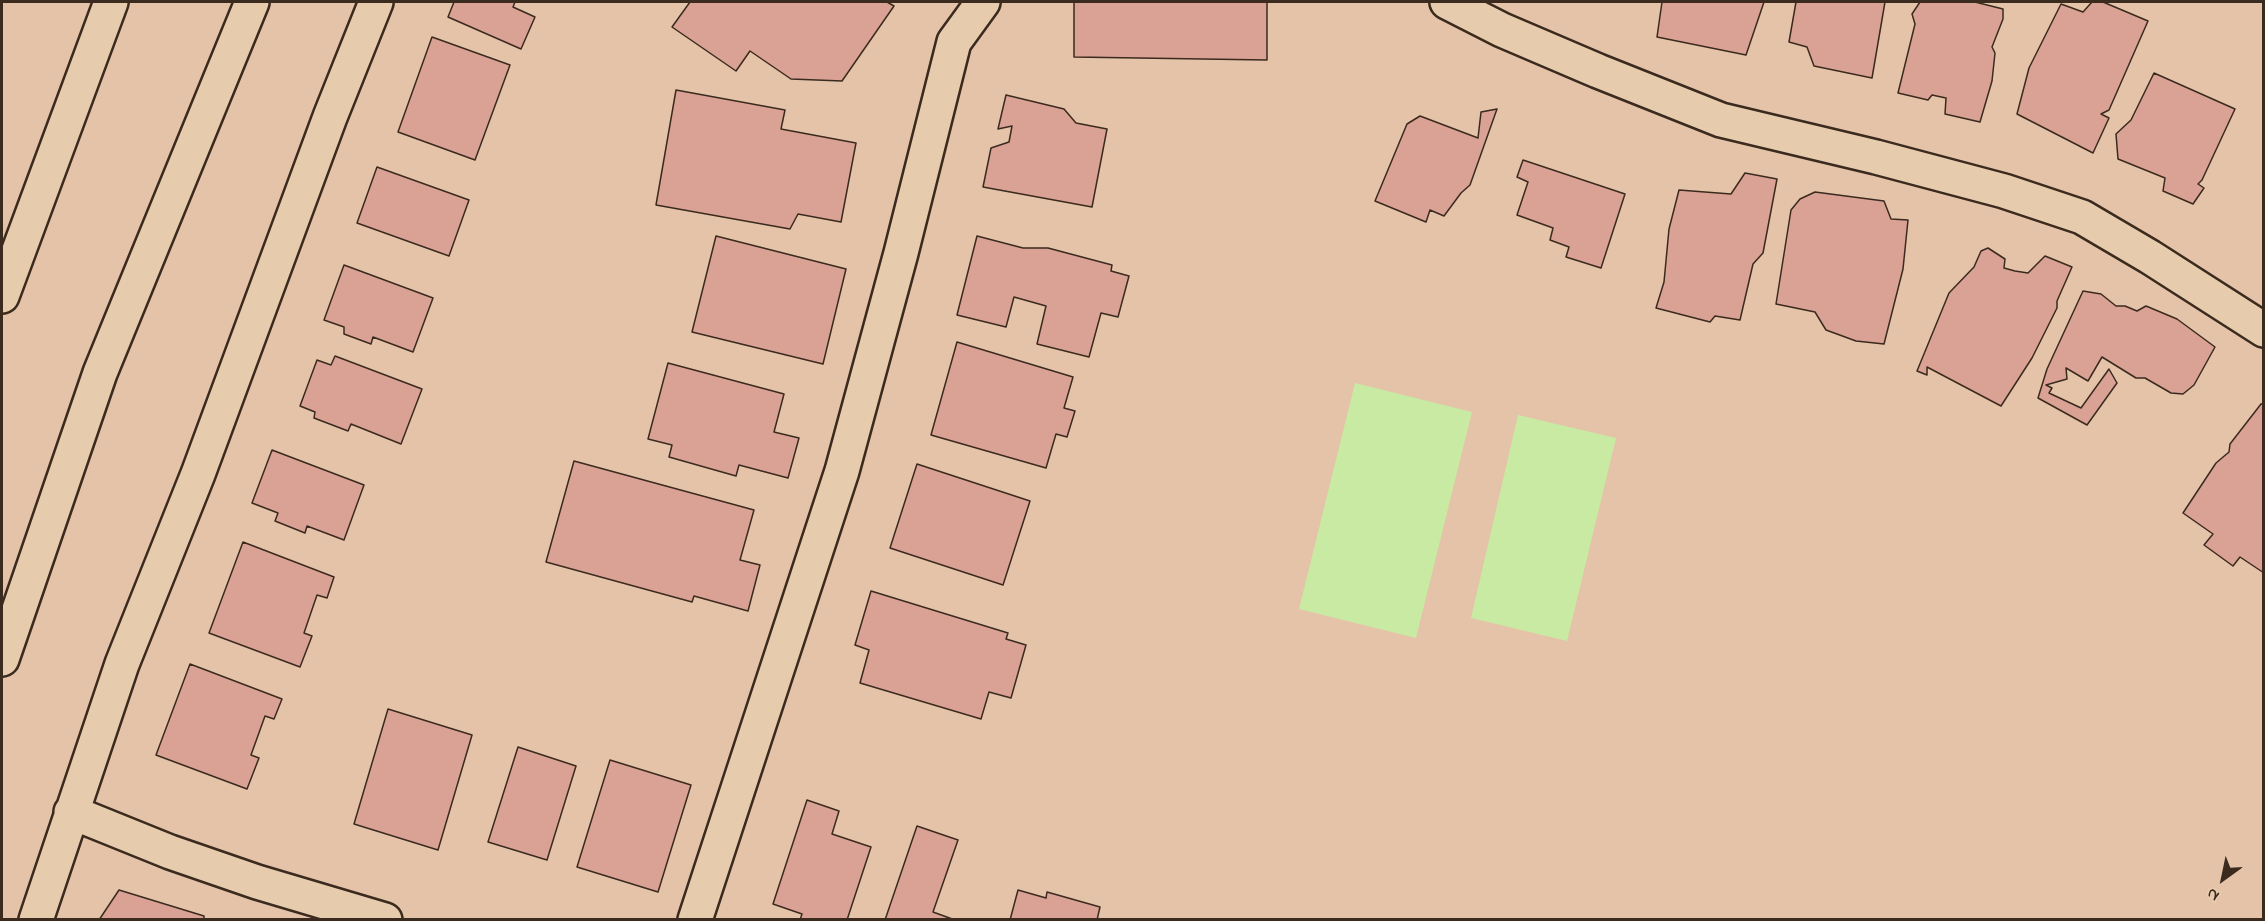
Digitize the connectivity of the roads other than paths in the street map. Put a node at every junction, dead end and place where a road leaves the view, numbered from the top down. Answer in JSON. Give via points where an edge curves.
{"nodes":[{"id":1,"x":111,"y":2,"type":"edge"},
{"id":2,"x":252,"y":2,"type":"edge"},
{"id":3,"x":376,"y":2,"type":"edge"},
{"id":4,"x":983,"y":2,"type":"edge"},
{"id":5,"x":1447,"y":2,"type":"edge"},
{"id":6,"x":2,"y":296,"type":"edge"},
{"id":7,"x":2264,"y":330,"type":"edge"},
{"id":8,"x":2,"y":659,"type":"edge"},
{"id":9,"x":71,"y":812,"type":"junction"},
{"id":10,"x":36,"y":920,"type":"edge"},
{"id":11,"x":385,"y":920,"type":"edge"},
{"id":12,"x":695,"y":920,"type":"edge"}],
"edges":[{"from":1,"to":6,"type":"street"},
{"from":2,"to":8,"type":"street","via":[[100,373]]},
{"from":3,"to":9,"type":"street","via":[[122,664]]},
{"from":4,"to":12,"type":"street","via":[[954,42],[842,471]]},
{"from":5,"to":7,"type":"street","via":[[1502,30],[1721,120],[1876,156],[2082,217]]},
{"from":9,"to":10,"type":"street"},
{"from":9,"to":11,"type":"street","via":[[257,882]]}]}
